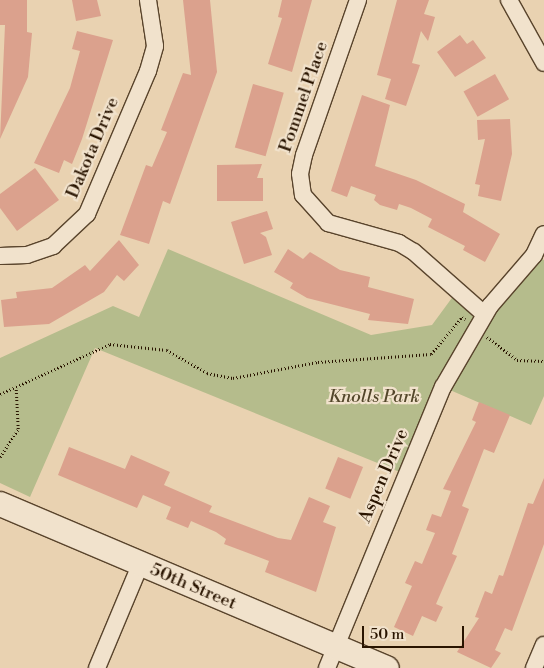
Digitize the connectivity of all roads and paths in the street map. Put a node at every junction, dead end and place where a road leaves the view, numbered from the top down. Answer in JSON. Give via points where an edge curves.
{"nodes":[{"id":1,"x":148,"y":0,"type":"edge"},
{"id":2,"x":358,"y":0,"type":"edge"},
{"id":3,"x":509,"y":0,"type":"edge"},
{"id":4,"x":543,"y":55,"type":"edge"},
{"id":5,"x":544,"y":234,"type":"edge"},
{"id":6,"x":0,"y":256,"type":"edge"},
{"id":7,"x":480,"y":321,"type":"junction"},
{"id":8,"x":544,"y":361,"type":"edge"},
{"id":9,"x":16,"y":389,"type":"junction"},
{"id":10,"x":0,"y":394,"type":"edge"},
{"id":11,"x":0,"y":457,"type":"edge"},
{"id":12,"x":0,"y":504,"type":"edge"},
{"id":13,"x":140,"y":565,"type":"junction"},
{"id":14,"x":544,"y":645,"type":"edge"},
{"id":15,"x":335,"y":646,"type":"junction"},
{"id":16,"x":97,"y":668,"type":"edge"},
{"id":17,"x":327,"y":668,"type":"edge"},
{"id":18,"x":387,"y":668,"type":"edge"},
{"id":19,"x":534,"y":668,"type":"edge"}],
"edges":[{"from":1,"to":6,"type":"street","name":"Dakota Drive","via":[[155,46],[148,71],[87,214],[53,246],[27,255]]},
{"from":2,"to":7,"type":"street","name":"Pommel Place","via":[[300,174],[310,207],[328,222],[399,243],[414,252]]},
{"from":3,"to":4,"type":"street"},
{"from":5,"to":7,"type":"street","name":"Aspen Drive","via":[[534,255]]},
{"from":7,"to":8,"type":"path","via":[[517,360]]},
{"from":7,"to":9,"type":"path","via":[[462,317],[431,354],[318,362],[232,378],[207,373],[167,350],[110,344]]},
{"from":7,"to":15,"type":"street","name":"Aspen Drive","via":[[443,387]]},
{"from":9,"to":10,"type":"path"},
{"from":9,"to":11,"type":"path","via":[[18,429]]},
{"from":12,"to":13,"type":"main road","name":"50th Street"},
{"from":13,"to":15,"type":"main road","name":"50th Street"},
{"from":13,"to":16,"type":"street"},
{"from":14,"to":19,"type":"street"},
{"from":15,"to":17,"type":"street","name":"Aspen Drive"},
{"from":15,"to":18,"type":"main road","name":"50th Street"}]}
